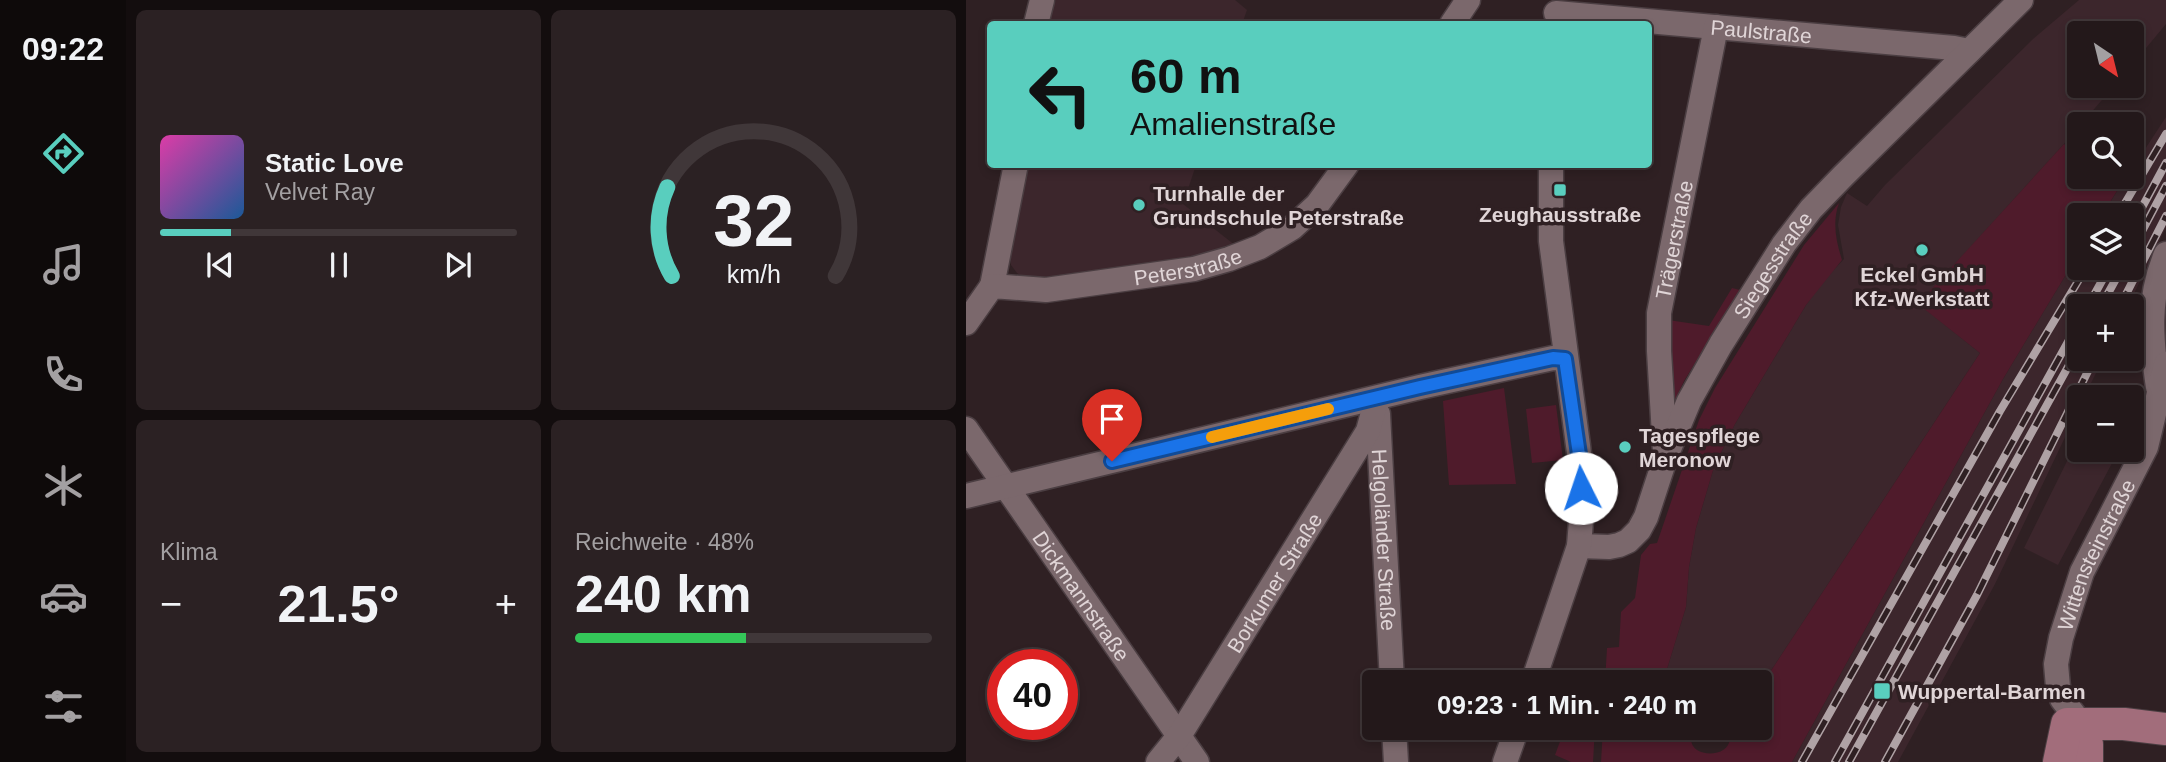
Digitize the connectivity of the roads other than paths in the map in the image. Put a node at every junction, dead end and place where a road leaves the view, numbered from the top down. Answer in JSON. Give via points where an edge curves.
{"nodes":[{"id":1,"x":1042,"y":0,"type":"edge"},
{"id":2,"x":1468,"y":0,"type":"edge"},
{"id":3,"x":2021,"y":0,"type":"edge"},
{"id":4,"x":1556,"y":13,"type":"edge"},
{"id":5,"x":1037,"y":21,"type":"edge"},
{"id":6,"x":1454,"y":21,"type":"edge"},
{"id":7,"x":1647,"y":21,"type":"edge"},
{"id":8,"x":1652,"y":21,"type":"edge"},
{"id":9,"x":1716,"y":27,"type":"junction"},
{"id":10,"x":1969,"y":51,"type":"junction"},
{"id":11,"x":1015,"y":168,"type":"edge"},
{"id":12,"x":1344,"y":168,"type":"edge"},
{"id":13,"x":1551,"y":168,"type":"edge"},
{"id":14,"x":2166,"y":254,"type":"edge"},
{"id":15,"x":992,"y":286,"type":"junction"},
{"id":16,"x":966,"y":323,"type":"edge"},
{"id":17,"x":1565,"y":359,"type":"junction"},
{"id":18,"x":2166,"y":364,"type":"edge"},
{"id":19,"x":2159,"y":393,"type":"junction"},
{"id":20,"x":1377,"y":398,"type":"junction"},
{"id":21,"x":2166,"y":421,"type":"edge"},
{"id":22,"x":966,"y":429,"type":"edge"},
{"id":23,"x":2146,"y":447,"type":"junction"},
{"id":24,"x":1666,"y":456,"type":"junction"},
{"id":25,"x":1006,"y":487,"type":"junction"},
{"id":26,"x":966,"y":496,"type":"edge"},
{"id":27,"x":1579,"y":546,"type":"junction"},
{"id":28,"x":1391,"y":670,"type":"edge"},
{"id":29,"x":1537,"y":670,"type":"edge"},
{"id":30,"x":2071,"y":718,"type":"junction"},
{"id":31,"x":2166,"y":729,"type":"edge"},
{"id":32,"x":1179,"y":736,"type":"junction"},
{"id":33,"x":1395,"y":740,"type":"edge"},
{"id":34,"x":1513,"y":740,"type":"edge"},
{"id":35,"x":1158,"y":762,"type":"edge"},
{"id":36,"x":1197,"y":762,"type":"edge"},
{"id":37,"x":1396,"y":762,"type":"edge"},
{"id":38,"x":1505,"y":762,"type":"edge"},
{"id":39,"x":2059,"y":762,"type":"edge"},
{"id":40,"x":2087,"y":762,"type":"edge"}],
"edges":[{"from":1,"to":5,"type":"street"},
{"from":2,"to":6,"type":"street"},
{"from":3,"to":10,"type":"street","name":"Siegesstraße"},
{"from":4,"to":7,"type":"street","name":"Paulstraße"},
{"from":8,"to":9,"type":"street","name":"Paulstraße"},
{"from":9,"to":10,"type":"street","name":"Paulstraße"},
{"from":9,"to":24,"type":"street","name":"Trägerstraße","via":[[1660,313],[1658,351]]},
{"from":10,"to":24,"type":"street","name":"Siegesstraße","via":[[1827,192],[1784,244],[1721,344]]},
{"from":11,"to":15,"type":"street"},
{"from":12,"to":15,"type":"street","name":"Peterstraße","via":[[1317,205],[1292,228],[1228,259],[1194,269],[1046,290]]},
{"from":13,"to":17,"type":"street","via":[[1551,241]]},
{"from":14,"to":19,"type":"street","via":[[2155,289],[2152,331]]},
{"from":15,"to":16,"type":"street"},
{"from":17,"to":20,"type":"street"},
{"from":17,"to":27,"type":"street","via":[[1581,468]]},
{"from":18,"to":19,"type":"street","name":"Wittensteinstraße"},
{"from":19,"to":23,"type":"street","name":"Wittensteinstraße"},
{"from":20,"to":25,"type":"street"},
{"from":20,"to":28,"type":"street","name":"Helgoländer Straße"},
{"from":20,"to":32,"type":"street","name":"Borkumer Straße","via":[[1368,431]]},
{"from":21,"to":23,"type":"street"},
{"from":22,"to":25,"type":"street","name":"Dickmannstraße"},
{"from":23,"to":30,"type":"street","name":"Wittensteinstraße","via":[[2082,572],[2068,612],[2056,664],[2058,687]]},
{"from":24,"to":27,"type":"street","name":"Siegesstraße","via":[[1639,530],[1619,545]]},
{"from":25,"to":26,"type":"street"},
{"from":25,"to":32,"type":"street","name":"Dickmannstraße"},
{"from":27,"to":29,"type":"street"},
{"from":30,"to":31,"type":"main road"},
{"from":30,"to":39,"type":"main road"},
{"from":30,"to":40,"type":"main road","via":[[2087,744]]},
{"from":32,"to":35,"type":"street","name":"Borkumer Straße"},
{"from":32,"to":36,"type":"street","name":"Dickmannstraße"},
{"from":33,"to":37,"type":"street"},
{"from":34,"to":38,"type":"street"}]}
